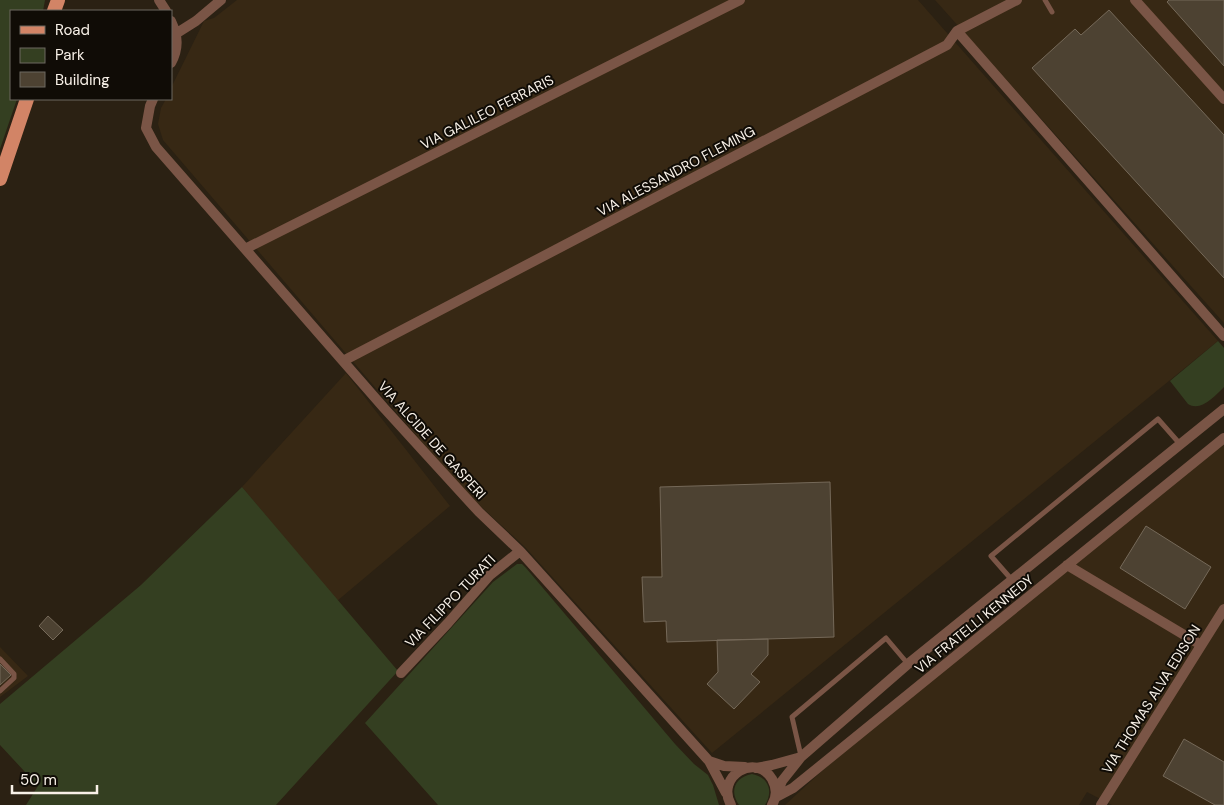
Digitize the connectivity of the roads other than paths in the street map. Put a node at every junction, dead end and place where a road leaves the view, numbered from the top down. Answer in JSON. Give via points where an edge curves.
{"nodes":[{"id":1,"x":221,"y":0,"type":"edge"},
{"id":2,"x":740,"y":0,"type":"edge"},
{"id":3,"x":1017,"y":0,"type":"edge"},
{"id":4,"x":1045,"y":0,"type":"edge"},
{"id":5,"x":1135,"y":0,"type":"edge"},
{"id":6,"x":1052,"y":12,"type":"dead end"},
{"id":7,"x":172,"y":23,"type":"edge"},
{"id":8,"x":957,"y":31,"type":"junction"},
{"id":9,"x":176,"y":33,"type":"junction"},
{"id":10,"x":172,"y":61,"type":"edge"},
{"id":11,"x":1224,"y":99,"type":"edge"},
{"id":12,"x":27,"y":100,"type":"edge"},
{"id":13,"x":153,"y":100,"type":"edge"},
{"id":14,"x":0,"y":179,"type":"edge"},
{"id":15,"x":245,"y":249,"type":"junction"},
{"id":16,"x":1224,"y":336,"type":"edge"},
{"id":17,"x":343,"y":361,"type":"junction"},
{"id":18,"x":1224,"y":409,"type":"edge"},
{"id":19,"x":1224,"y":438,"type":"edge"},
{"id":20,"x":1180,"y":444,"type":"junction"},
{"id":21,"x":520,"y":551,"type":"junction"},
{"id":22,"x":1067,"y":565,"type":"junction"},
{"id":23,"x":1012,"y":580,"type":"junction"},
{"id":24,"x":1224,"y":608,"type":"edge"},
{"id":25,"x":1201,"y":645,"type":"junction"},
{"id":26,"x":0,"y":659,"type":"edge"},
{"id":27,"x":908,"y":664,"type":"junction"},
{"id":28,"x":401,"y":672,"type":"dead end"},
{"id":29,"x":0,"y":691,"type":"edge"},
{"id":30,"x":801,"y":757,"type":"junction"},
{"id":31,"x":709,"y":761,"type":"junction"},
{"id":32,"x":752,"y":767,"type":"junction"},
{"id":33,"x":729,"y":800,"type":"edge"},
{"id":34,"x":774,"y":802,"type":"edge"},
{"id":35,"x":1101,"y":805,"type":"edge"}],
"edges":[{"from":1,"to":9,"type":"street"},
{"from":2,"to":15,"type":"street","name":"VIA GALILEO FERRARIS"},
{"from":3,"to":8,"type":"street","name":"VIA ALESSANDRO FLEMING"},
{"from":4,"to":6,"type":"lane"},
{"from":5,"to":11,"type":"street"},
{"from":7,"to":9,"type":"street"},
{"from":8,"to":16,"type":"street"},
{"from":8,"to":17,"type":"street","name":"VIA ALESSANDRO FLEMING","via":[[947,45]]},
{"from":9,"to":10,"type":"street","via":[[178,43]]},
{"from":12,"to":14,"type":"main road"},
{"from":13,"to":15,"type":"street","name":"VIA ALCIDE DE GASPERI","via":[[146,128],[156,147]]},
{"from":15,"to":17,"type":"street","name":"VIA ALCIDE DE GASPERI"},
{"from":17,"to":21,"type":"street","name":"VIA ALCIDE DE GASPERI","via":[[478,512]]},
{"from":18,"to":20,"type":"street","name":"VIA FRATELLI KENNEDY"},
{"from":19,"to":22,"type":"street","name":"VIA FRATELLI KENNEDY"},
{"from":20,"to":23,"type":"street","name":"VIA FRATELLI KENNEDY"},
{"from":20,"to":23,"type":"lane","via":[[1158,419],[992,556]]},
{"from":21,"to":28,"type":"street","name":"VIA FILIPPO TURATI","via":[[490,575]]},
{"from":21,"to":31,"type":"street","name":"VIA ALCIDE DE GASPERI"},
{"from":22,"to":25,"type":"street"},
{"from":22,"to":34,"type":"street","name":"VIA FRATELLI KENNEDY"},
{"from":23,"to":27,"type":"street","name":"VIA FRATELLI KENNEDY"},
{"from":24,"to":25,"type":"street","name":"VIA THOMAS ALVA EDISON"},
{"from":25,"to":35,"type":"street","name":"VIA THOMAS ALVA EDISON"},
{"from":26,"to":29,"type":"lane","via":[[14,678]]},
{"from":27,"to":30,"type":"street","name":"VIA FRATELLI KENNEDY"},
{"from":27,"to":30,"type":"lane","via":[[886,638],[792,717]]},
{"from":30,"to":32,"type":"street","name":"VIA FRATELLI KENNEDY"},
{"from":30,"to":34,"type":"street","name":"VIA FRATELLI KENNEDY","via":[[782,781]]},
{"from":31,"to":32,"type":"street","via":[[724,766]]},
{"from":31,"to":33,"type":"street","name":"VIA ALCIDE DE GASPERI"},
{"from":32,"to":33,"type":"street","via":[[740,770],[729,781]]},
{"from":32,"to":34,"type":"street","via":[[770,776],[776,789]]}]}
